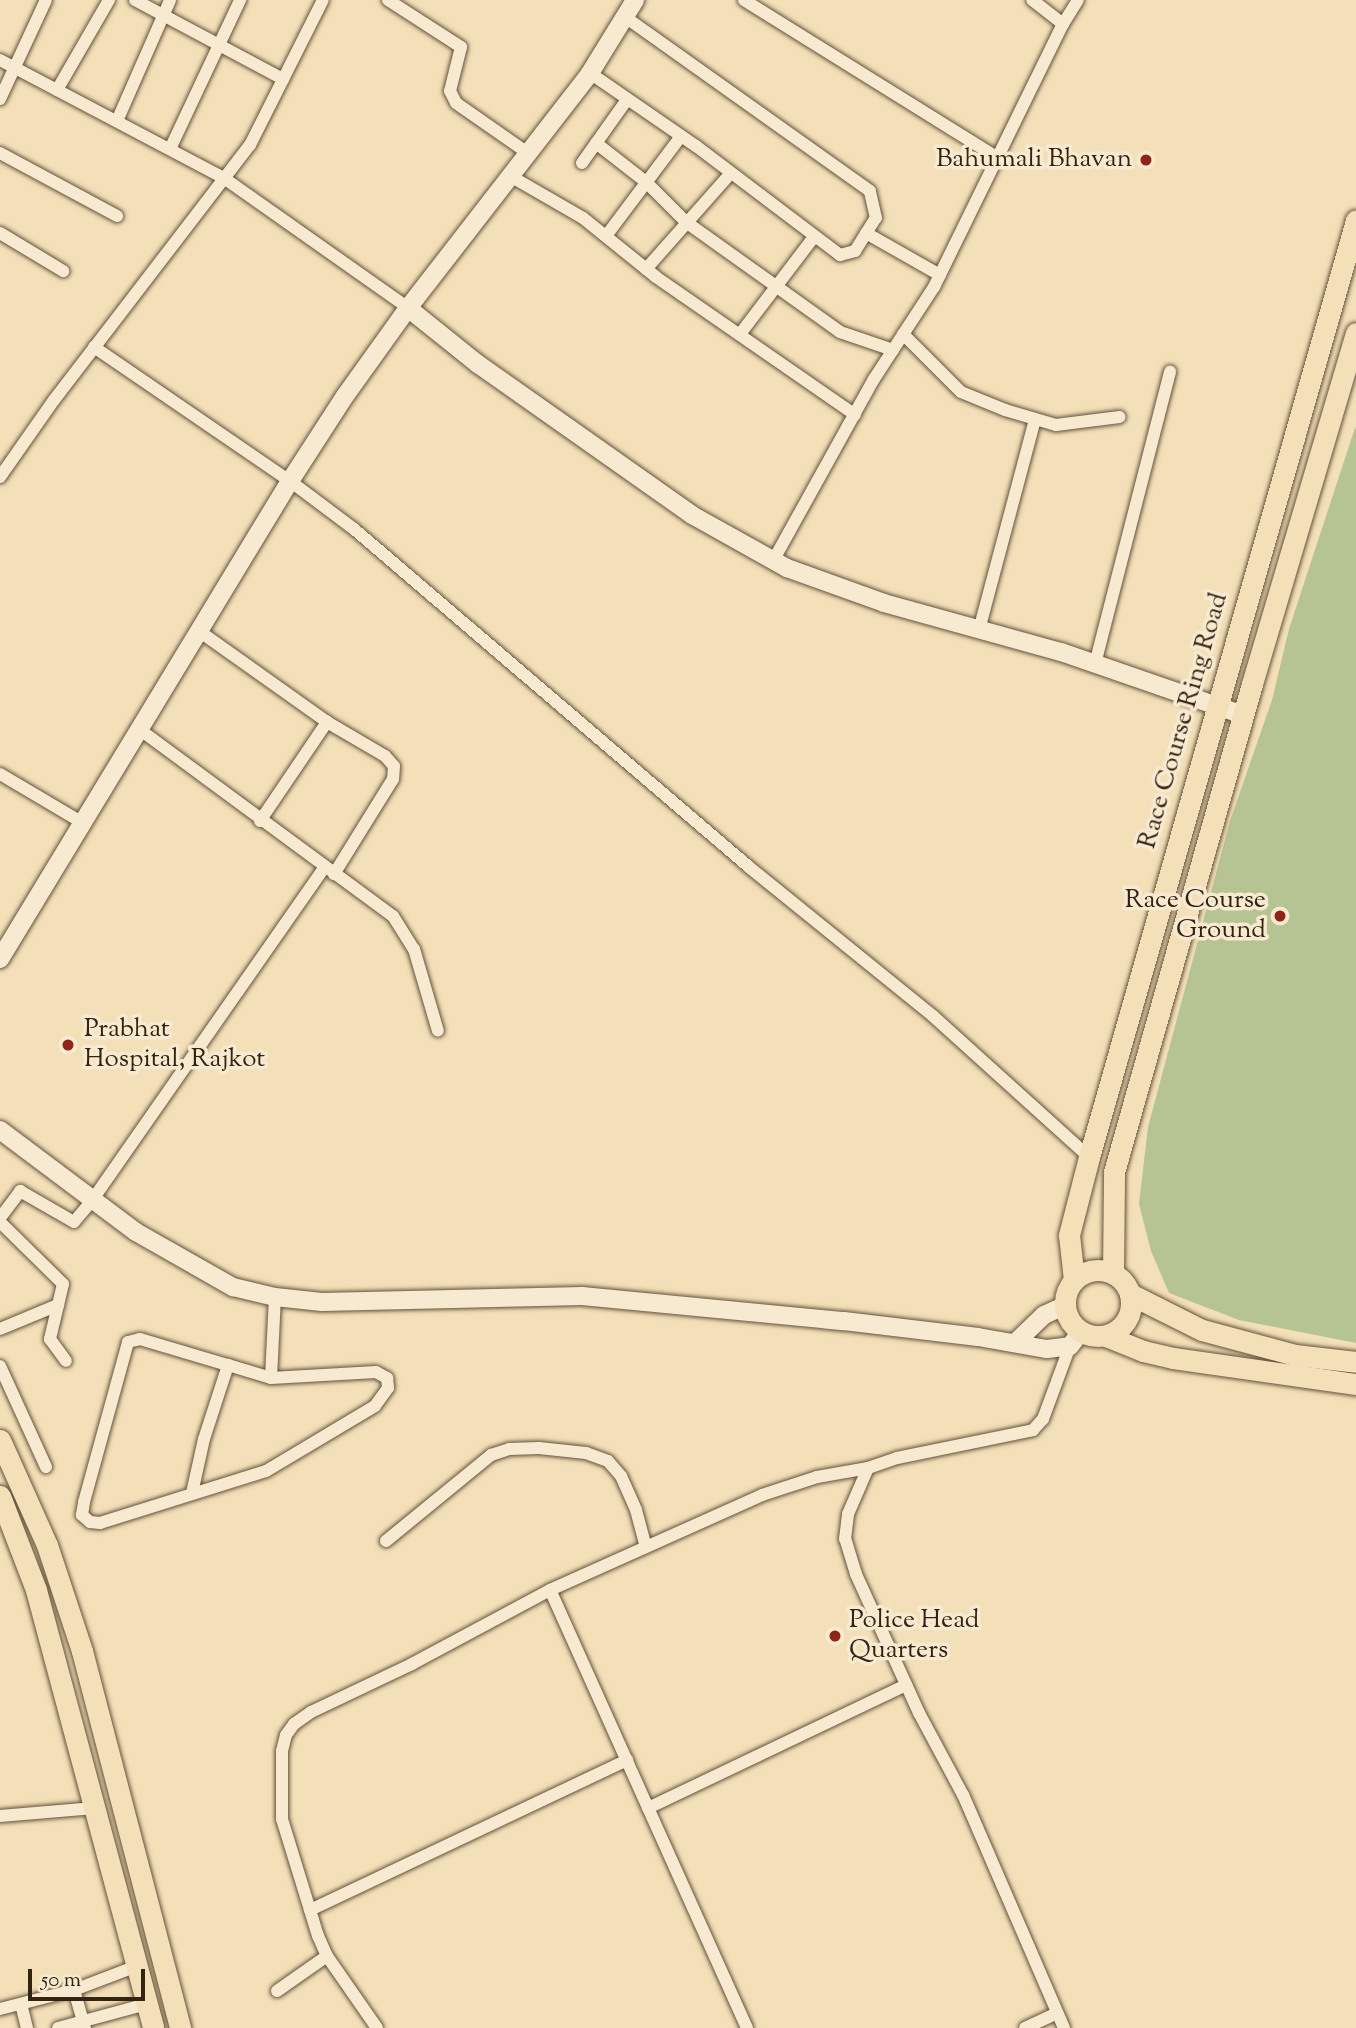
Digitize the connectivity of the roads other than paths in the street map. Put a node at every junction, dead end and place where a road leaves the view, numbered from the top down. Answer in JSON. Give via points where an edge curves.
{"nodes":[{"id":1,"x":46,"y":0,"type":"edge"},
{"id":2,"x":109,"y":0,"type":"edge"},
{"id":3,"x":135,"y":0,"type":"edge"},
{"id":4,"x":170,"y":0,"type":"edge"},
{"id":5,"x":240,"y":0,"type":"edge"},
{"id":6,"x":323,"y":0,"type":"edge"},
{"id":7,"x":388,"y":0,"type":"edge"},
{"id":8,"x":635,"y":0,"type":"edge"},
{"id":9,"x":744,"y":0,"type":"edge"},
{"id":10,"x":1032,"y":0,"type":"edge"},
{"id":11,"x":1078,"y":0,"type":"edge"},
{"id":12,"x":162,"y":15,"type":"junction"},
{"id":13,"x":625,"y":17,"type":"junction"},
{"id":14,"x":1063,"y":24,"type":"junction"},
{"id":15,"x":218,"y":44,"type":"junction"},
{"id":16,"x":0,"y":60,"type":"edge"},
{"id":17,"x":14,"y":67,"type":"junction"},
{"id":18,"x":590,"y":73,"type":"junction"},
{"id":19,"x":283,"y":79,"type":"junction"},
{"id":20,"x":57,"y":90,"type":"junction"},
{"id":21,"x":0,"y":99,"type":"edge"},
{"id":22,"x":626,"y":101,"type":"junction"},
{"id":23,"x":117,"y":121,"type":"junction"},
{"id":24,"x":681,"y":136,"type":"junction"},
{"id":25,"x":596,"y":143,"type":"junction"},
{"id":26,"x":170,"y":149,"type":"junction"},
{"id":27,"x":0,"y":153,"type":"edge"},
{"id":28,"x":529,"y":154,"type":"junction"},
{"id":29,"x":998,"y":158,"type":"junction"},
{"id":30,"x":582,"y":163,"type":"dead end"},
{"id":31,"x":731,"y":173,"type":"junction"},
{"id":32,"x":512,"y":177,"type":"junction"},
{"id":33,"x":224,"y":178,"type":"junction"},
{"id":34,"x":646,"y":182,"type":"junction"},
{"id":35,"x":117,"y":216,"type":"dead end"},
{"id":36,"x":1356,"y":220,"type":"edge"},
{"id":37,"x":686,"y":222,"type":"junction"},
{"id":38,"x":0,"y":233,"type":"edge"},
{"id":39,"x":866,"y":233,"type":"junction"},
{"id":40,"x":606,"y":236,"type":"junction"},
{"id":41,"x":814,"y":237,"type":"junction"},
{"id":42,"x":646,"y":269,"type":"junction"},
{"id":43,"x":63,"y":271,"type":"dead end"},
{"id":44,"x":940,"y":275,"type":"junction"},
{"id":45,"x":778,"y":285,"type":"junction"},
{"id":46,"x":408,"y":308,"type":"junction"},
{"id":47,"x":1356,"y":333,"type":"edge"},
{"id":48,"x":740,"y":334,"type":"junction"},
{"id":49,"x":904,"y":334,"type":"junction"},
{"id":50,"x":94,"y":347,"type":"junction"},
{"id":51,"x":893,"y":350,"type":"junction"},
{"id":52,"x":1170,"y":371,"type":"dead end"},
{"id":53,"x":855,"y":415,"type":"junction"},
{"id":54,"x":1119,"y":417,"type":"dead end"},
{"id":55,"x":1035,"y":419,"type":"junction"},
{"id":56,"x":0,"y":478,"type":"edge"},
{"id":57,"x":290,"y":481,"type":"junction"},
{"id":58,"x":773,"y":561,"type":"junction"},
{"id":59,"x":979,"y":630,"type":"junction"},
{"id":60,"x":199,"y":631,"type":"junction"},
{"id":61,"x":1095,"y":664,"type":"junction"},
{"id":62,"x":1216,"y":707,"type":"junction"},
{"id":63,"x":1243,"y":715,"type":"junction"},
{"id":64,"x":327,"y":722,"type":"junction"},
{"id":65,"x":139,"y":729,"type":"junction"},
{"id":66,"x":0,"y":774,"type":"edge"},
{"id":67,"x":260,"y":821,"type":"junction"},
{"id":68,"x":83,"y":824,"type":"junction"},
{"id":69,"x":329,"y":871,"type":"junction"},
{"id":70,"x":0,"y":959,"type":"edge"},
{"id":71,"x":438,"y":1031,"type":"dead end"},
{"id":72,"x":0,"y":1130,"type":"edge"},
{"id":73,"x":1089,"y":1157,"type":"junction"},
{"id":74,"x":91,"y":1202,"type":"junction"},
{"id":75,"x":0,"y":1220,"type":"edge"},
{"id":76,"x":1113,"y":1273,"type":"junction"},
{"id":77,"x":1074,"y":1280,"type":"junction"},
{"id":78,"x":1130,"y":1294,"type":"junction"},
{"id":79,"x":275,"y":1297,"type":"junction"},
{"id":80,"x":58,"y":1305,"type":"junction"},
{"id":81,"x":1064,"y":1306,"type":"junction"},
{"id":82,"x":0,"y":1329,"type":"edge"},
{"id":83,"x":1106,"y":1336,"type":"junction"},
{"id":84,"x":1075,"y":1339,"type":"junction"},
{"id":85,"x":1015,"y":1343,"type":"junction"},
{"id":86,"x":66,"y":1361,"type":"dead end"},
{"id":87,"x":1356,"y":1362,"type":"edge"},
{"id":88,"x":228,"y":1364,"type":"junction"},
{"id":89,"x":0,"y":1366,"type":"edge"},
{"id":90,"x":271,"y":1378,"type":"junction"},
{"id":91,"x":1356,"y":1384,"type":"edge"},
{"id":92,"x":0,"y":1440,"type":"edge"},
{"id":93,"x":46,"y":1467,"type":"dead end"},
{"id":94,"x":868,"y":1468,"type":"junction"},
{"id":95,"x":192,"y":1493,"type":"junction"},
{"id":96,"x":0,"y":1496,"type":"edge"},
{"id":97,"x":386,"y":1541,"type":"dead end"},
{"id":98,"x":646,"y":1547,"type":"junction"},
{"id":99,"x":550,"y":1590,"type":"junction"},
{"id":100,"x":906,"y":1685,"type":"junction"},
{"id":101,"x":627,"y":1760,"type":"junction"},
{"id":102,"x":95,"y":1808,"type":"junction"},
{"id":103,"x":648,"y":1808,"type":"junction"},
{"id":104,"x":0,"y":1816,"type":"edge"},
{"id":105,"x":310,"y":1910,"type":"junction"},
{"id":106,"x":327,"y":1956,"type":"junction"},
{"id":107,"x":137,"y":1966,"type":"junction"},
{"id":108,"x":74,"y":1990,"type":"junction"},
{"id":109,"x":276,"y":1991,"type":"dead end"},
{"id":110,"x":21,"y":2004,"type":"junction"},
{"id":111,"x":147,"y":2004,"type":"junction"},
{"id":112,"x":0,"y":2009,"type":"edge"},
{"id":113,"x":1057,"y":2013,"type":"junction"},
{"id":114,"x":84,"y":2024,"type":"edge"},
{"id":115,"x":26,"y":2028,"type":"edge"},
{"id":116,"x":58,"y":2028,"type":"edge"},
{"id":117,"x":153,"y":2028,"type":"edge"},
{"id":118,"x":180,"y":2028,"type":"edge"},
{"id":119,"x":377,"y":2028,"type":"edge"},
{"id":120,"x":747,"y":2028,"type":"edge"},
{"id":121,"x":1025,"y":2028,"type":"edge"},
{"id":122,"x":1064,"y":2028,"type":"edge"}],
"edges":[{"from":1,"to":17,"type":"street"},
{"from":2,"to":20,"type":"street"},
{"from":3,"to":12,"type":"street"},
{"from":4,"to":12,"type":"street"},
{"from":5,"to":15,"type":"street"},
{"from":6,"to":19,"type":"street"},
{"from":7,"to":28,"type":"street","via":[[461,47],[450,91],[456,103]]},
{"from":8,"to":13,"type":"street"},
{"from":9,"to":29,"type":"street"},
{"from":10,"to":14,"type":"street"},
{"from":11,"to":14,"type":"street"},
{"from":12,"to":15,"type":"street"},
{"from":12,"to":23,"type":"street"},
{"from":13,"to":18,"type":"street"},
{"from":13,"to":39,"type":"street","via":[[870,191],[876,218]]},
{"from":14,"to":29,"type":"street"},
{"from":15,"to":19,"type":"street"},
{"from":15,"to":26,"type":"street"},
{"from":16,"to":17,"type":"street"},
{"from":17,"to":20,"type":"street"},
{"from":17,"to":21,"type":"street"},
{"from":18,"to":22,"type":"street"},
{"from":18,"to":28,"type":"street"},
{"from":19,"to":33,"type":"street","via":[[250,145]]},
{"from":20,"to":23,"type":"street"},
{"from":22,"to":24,"type":"street"},
{"from":22,"to":25,"type":"street"},
{"from":23,"to":26,"type":"street"},
{"from":24,"to":31,"type":"street"},
{"from":24,"to":34,"type":"street"},
{"from":25,"to":30,"type":"street"},
{"from":25,"to":34,"type":"street"},
{"from":26,"to":33,"type":"street"},
{"from":27,"to":35,"type":"street"},
{"from":28,"to":32,"type":"street"},
{"from":29,"to":44,"type":"street"},
{"from":31,"to":37,"type":"street"},
{"from":31,"to":41,"type":"street"},
{"from":32,"to":40,"type":"street"},
{"from":32,"to":46,"type":"street"},
{"from":33,"to":46,"type":"street"},
{"from":33,"to":50,"type":"street"},
{"from":34,"to":37,"type":"street"},
{"from":34,"to":40,"type":"street"},
{"from":36,"to":62,"type":"main road","name":"Race Course Ring Road"},
{"from":37,"to":42,"type":"street"},
{"from":37,"to":45,"type":"street"},
{"from":38,"to":43,"type":"street"},
{"from":39,"to":41,"type":"street","via":[[855,251],[840,256]]},
{"from":39,"to":44,"type":"street"},
{"from":40,"to":42,"type":"street"},
{"from":41,"to":45,"type":"street"},
{"from":42,"to":48,"type":"street"},
{"from":44,"to":49,"type":"street"},
{"from":45,"to":48,"type":"street"},
{"from":45,"to":51,"type":"street","via":[[840,332]]},
{"from":46,"to":57,"type":"street"},
{"from":46,"to":58,"type":"street","via":[[509,387],[692,515]]},
{"from":47,"to":63,"type":"main road"},
{"from":48,"to":53,"type":"street"},
{"from":49,"to":51,"type":"street"},
{"from":49,"to":55,"type":"street","via":[[961,392]]},
{"from":50,"to":56,"type":"street"},
{"from":50,"to":57,"type":"street"},
{"from":51,"to":53,"type":"street"},
{"from":52,"to":61,"type":"street"},
{"from":53,"to":58,"type":"street"},
{"from":54,"to":55,"type":"street","via":[[1056,425]]},
{"from":55,"to":59,"type":"street"},
{"from":57,"to":60,"type":"street"},
{"from":57,"to":73,"type":"street","via":[[445,605],[739,859],[933,1016]]},
{"from":58,"to":59,"type":"street","via":[[884,603]]},
{"from":59,"to":61,"type":"street"},
{"from":60,"to":64,"type":"street"},
{"from":60,"to":65,"type":"street"},
{"from":61,"to":62,"type":"street"},
{"from":62,"to":63,"type":"street"},
{"from":62,"to":73,"type":"main road","name":"Race Course Ring Road"},
{"from":63,"to":76,"type":"main road","via":[[1114,1172]]},
{"from":64,"to":67,"type":"street"},
{"from":64,"to":69,"type":"street","via":[[394,766],[393,779]]},
{"from":65,"to":67,"type":"street"},
{"from":65,"to":68,"type":"street"},
{"from":66,"to":68,"type":"street"},
{"from":67,"to":69,"type":"street"},
{"from":68,"to":70,"type":"street"},
{"from":69,"to":71,"type":"street","via":[[393,916],[405,930]]},
{"from":69,"to":74,"type":"street"},
{"from":72,"to":74,"type":"street"},
{"from":73,"to":77,"type":"main road","name":"Race Course Ring Road","via":[[1069,1235]]},
{"from":74,"to":75,"type":"street","via":[[74,1222],[20,1191]]},
{"from":74,"to":79,"type":"street","via":[[135,1233],[221,1281]]},
{"from":75,"to":80,"type":"street","via":[[63,1284]]},
{"from":76,"to":77,"type":"main road","via":[[1092,1270]]},
{"from":76,"to":78,"type":"main road"},
{"from":77,"to":81,"type":"main road"},
{"from":78,"to":83,"type":"main road","via":[[1124,1325]]},
{"from":78,"to":87,"type":"main road","via":[[1202,1330],[1295,1355]]},
{"from":79,"to":85,"type":"street","via":[[359,1302],[582,1296],[845,1321]]},
{"from":79,"to":90,"type":"street"},
{"from":80,"to":82,"type":"street"},
{"from":80,"to":86,"type":"street","via":[[50,1339]]},
{"from":81,"to":84,"type":"main road"},
{"from":81,"to":85,"type":"street","via":[[1044,1315]]},
{"from":83,"to":84,"type":"main road"},
{"from":83,"to":91,"type":"main road","via":[[1172,1358]]},
{"from":84,"to":85,"type":"street","via":[[1046,1349]]},
{"from":84,"to":94,"type":"street","via":[[1043,1419],[1033,1430]]},
{"from":88,"to":90,"type":"street"},
{"from":88,"to":95,"type":"street"},
{"from":88,"to":95,"type":"street","via":[[139,1339],[128,1342],[82,1515],[100,1523]]},
{"from":89,"to":93,"type":"street"},
{"from":90,"to":95,"type":"street","via":[[376,1372],[387,1378],[388,1388],[375,1406],[266,1471]]},
{"from":92,"to":118,"type":"main road","via":[[47,1545],[82,1651]]},
{"from":94,"to":98,"type":"street","via":[[762,1494]]},
{"from":94,"to":100,"type":"street","via":[[848,1514],[845,1539]]},
{"from":96,"to":102,"type":"main road","via":[[36,1590]]},
{"from":97,"to":98,"type":"street","via":[[491,1455],[539,1448],[586,1453],[608,1461],[621,1476]]},
{"from":98,"to":99,"type":"street"},
{"from":99,"to":101,"type":"street"},
{"from":99,"to":105,"type":"street","via":[[294,1724],[282,1751],[282,1819]]},
{"from":100,"to":103,"type":"street"},
{"from":100,"to":113,"type":"street","via":[[962,1795]]},
{"from":101,"to":103,"type":"street"},
{"from":101,"to":105,"type":"street"},
{"from":102,"to":104,"type":"street"},
{"from":102,"to":107,"type":"main road"},
{"from":103,"to":120,"type":"street"},
{"from":105,"to":106,"type":"street"},
{"from":106,"to":109,"type":"street"},
{"from":106,"to":119,"type":"street"},
{"from":107,"to":108,"type":"street"},
{"from":107,"to":111,"type":"main road"},
{"from":108,"to":110,"type":"street"},
{"from":108,"to":114,"type":"street"},
{"from":110,"to":112,"type":"street"},
{"from":110,"to":115,"type":"street"},
{"from":111,"to":114,"type":"street"},
{"from":111,"to":117,"type":"main road"},
{"from":113,"to":121,"type":"street"},
{"from":113,"to":122,"type":"street"},
{"from":114,"to":116,"type":"street"}]}
